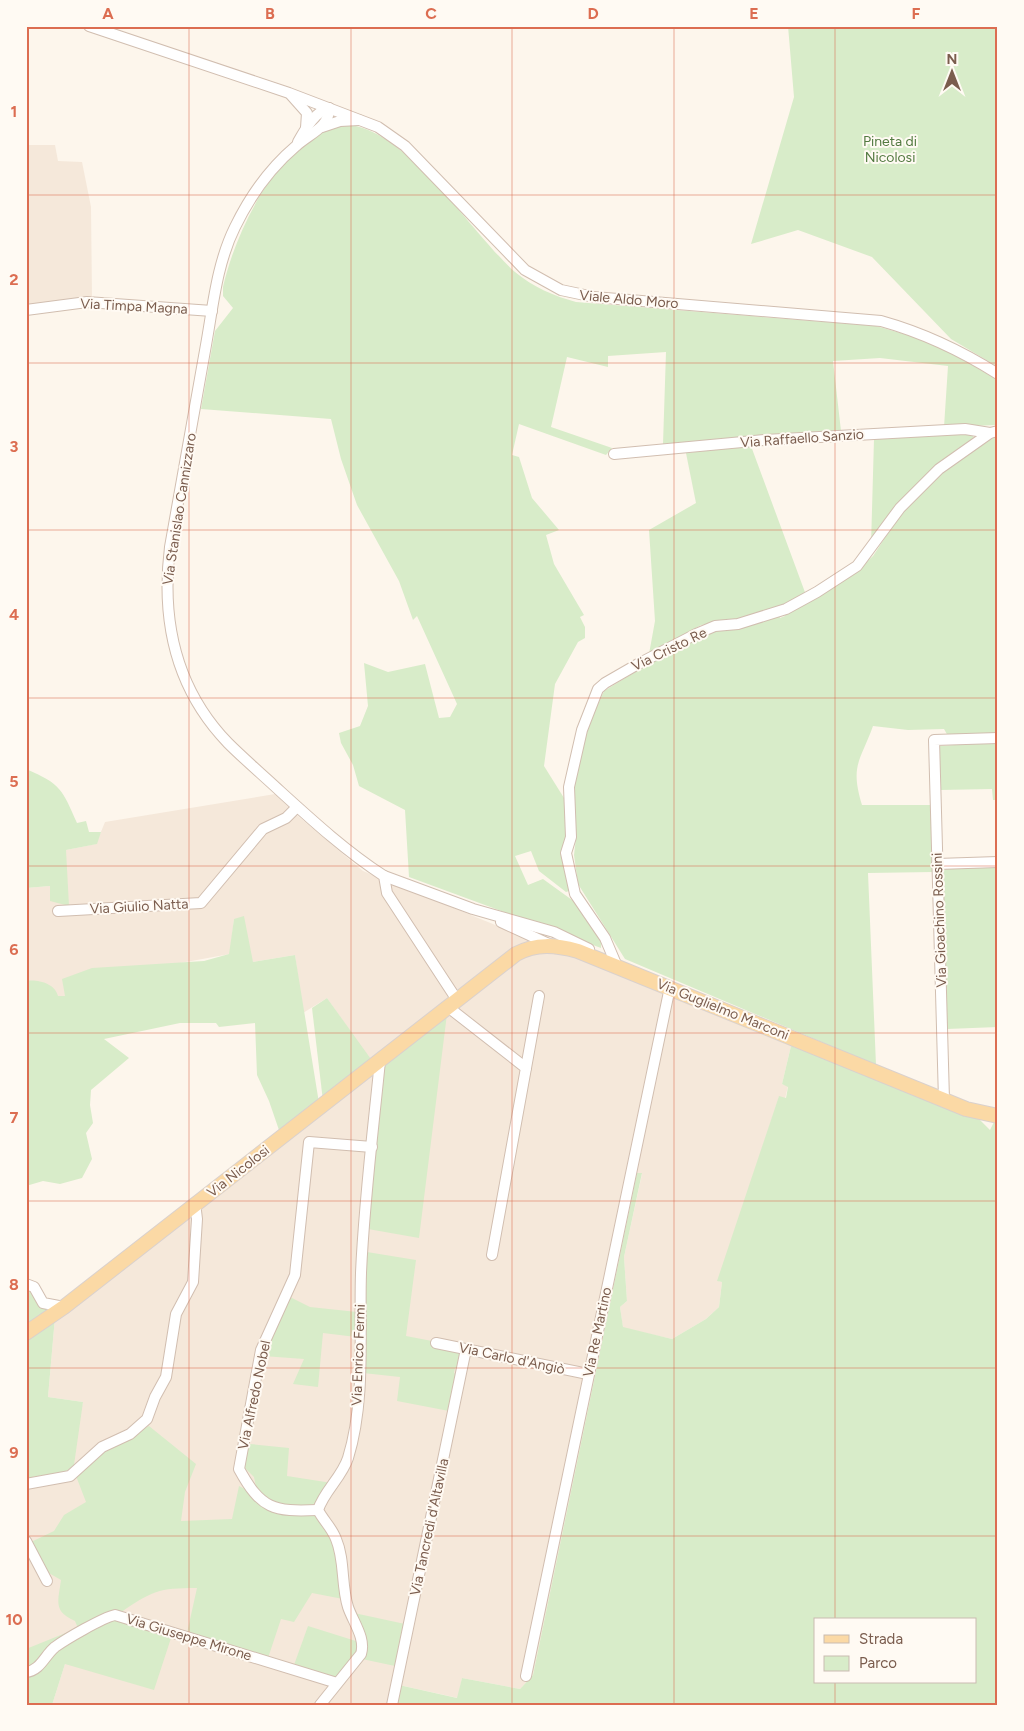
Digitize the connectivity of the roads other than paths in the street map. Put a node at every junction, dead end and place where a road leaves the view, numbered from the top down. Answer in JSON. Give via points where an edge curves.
{"nodes":[{"id":1,"x":92,"y":27,"type":"edge"},
{"id":2,"x":289,"y":93,"type":"junction"},
{"id":3,"x":329,"y":108,"type":"junction"},
{"id":4,"x":364,"y":120,"type":"junction"},
{"id":5,"x":321,"y":127,"type":"junction"},
{"id":6,"x":306,"y":128,"type":"junction"},
{"id":7,"x":296,"y":146,"type":"junction"},
{"id":8,"x":26,"y":310,"type":"edge"},
{"id":9,"x":212,"y":310,"type":"junction"},
{"id":10,"x":998,"y":374,"type":"edge"},
{"id":11,"x":994,"y":432,"type":"edge"},
{"id":12,"x":614,"y":454,"type":"dead end"},
{"id":13,"x":998,"y":738,"type":"edge"},
{"id":14,"x":297,"y":807,"type":"junction"},
{"id":15,"x":998,"y":862,"type":"edge"},
{"id":16,"x":937,"y":864,"type":"junction"},
{"id":17,"x":384,"y":876,"type":"junction"},
{"id":18,"x":473,"y":908,"type":"junction"},
{"id":19,"x":58,"y":911,"type":"dead end"},
{"id":20,"x":552,"y":946,"type":"junction"},
{"id":21,"x":616,"y":964,"type":"junction"},
{"id":22,"x":670,"y":988,"type":"junction"},
{"id":23,"x":539,"y":996,"type":"dead end"},
{"id":24,"x":453,"y":1004,"type":"junction"},
{"id":25,"x":380,"y":1061,"type":"junction"},
{"id":26,"x":526,"y":1068,"type":"junction"},
{"id":27,"x":944,"y":1100,"type":"junction"},
{"id":28,"x":998,"y":1116,"type":"edge"},
{"id":29,"x":372,"y":1147,"type":"junction"},
{"id":30,"x":195,"y":1203,"type":"junction"},
{"id":31,"x":492,"y":1255,"type":"dead end"},
{"id":32,"x":26,"y":1284,"type":"edge"},
{"id":33,"x":64,"y":1307,"type":"junction"},
{"id":34,"x":26,"y":1333,"type":"edge"},
{"id":35,"x":436,"y":1343,"type":"dead end"},
{"id":36,"x":466,"y":1349,"type":"junction"},
{"id":37,"x":588,"y":1374,"type":"junction"},
{"id":38,"x":26,"y":1484,"type":"edge"},
{"id":39,"x":318,"y":1510,"type":"junction"},
{"id":40,"x":26,"y":1541,"type":"edge"},
{"id":41,"x":47,"y":1581,"type":"dead end"},
{"id":42,"x":26,"y":1672,"type":"edge"},
{"id":43,"x":526,"y":1676,"type":"dead end"},
{"id":44,"x":337,"y":1683,"type":"junction"},
{"id":45,"x":320,"y":1705,"type":"edge"},
{"id":46,"x":392,"y":1705,"type":"edge"}],
"edges":[{"from":1,"to":2,"type":"street","name":"Viale Aldo Moro"},
{"from":2,"to":3,"type":"street","name":"Viale Aldo Moro"},
{"from":2,"to":6,"type":"street","via":[[307,113]]},
{"from":3,"to":4,"type":"street","name":"Viale Aldo Moro"},
{"from":3,"to":5,"type":"street"},
{"from":3,"to":6,"type":"street","via":[[324,109]]},
{"from":4,"to":5,"type":"street"},
{"from":4,"to":10,"type":"street","name":"Viale Aldo Moro","via":[[405,146],[514,260],[535,277],[561,290],[594,297],[881,322],[946,343]]},
{"from":5,"to":7,"type":"street"},
{"from":6,"to":7,"type":"street"},
{"from":7,"to":9,"type":"street","name":"Via Stanislao Cannizzaro","via":[[267,174],[234,228],[219,274]]},
{"from":8,"to":9,"type":"street","name":"Via Timpa Magna","via":[[88,302]]},
{"from":9,"to":14,"type":"street","name":"Via Stanislao Cannizzaro","via":[[170,546],[166,589],[168,621],[183,674],[212,724]]},
{"from":11,"to":12,"type":"street","name":"Via Raffaello Sanzio","via":[[965,429],[775,439]]},
{"from":11,"to":21,"type":"street","name":"Via Cristo Re","via":[[939,469],[900,508],[856,566],[817,592],[786,609],[738,624],[715,626],[696,634],[598,689],[582,730],[569,787],[571,837],[566,853],[575,894],[605,938]]},
{"from":13,"to":16,"type":"street","name":"Via Gioachino Rossini","via":[[934,740]]},
{"from":14,"to":17,"type":"street","name":"Via Stanislao Cannizzaro","via":[[359,860]]},
{"from":14,"to":19,"type":"street","name":"Via Giulio Natta","via":[[286,818],[263,829],[201,903]]},
{"from":15,"to":16,"type":"street"},
{"from":16,"to":27,"type":"street","name":"Via Gioachino Rossini"},
{"from":17,"to":18,"type":"street","name":"Via Stanislao Cannizzaro"},
{"from":17,"to":24,"type":"street","via":[[387,893]]},
{"from":18,"to":20,"type":"street"},
{"from":18,"to":21,"type":"street","via":[[554,932]]},
{"from":20,"to":21,"type":"main road","name":"Via Guglielmo Marconi"},
{"from":20,"to":24,"type":"main road","name":"Via Guglielmo Marconi","via":[[516,954]]},
{"from":21,"to":22,"type":"main road","name":"Via Guglielmo Marconi"},
{"from":22,"to":27,"type":"main road","name":"Via Guglielmo Marconi"},
{"from":22,"to":37,"type":"street","name":"Via Re Martino"},
{"from":23,"to":26,"type":"street"},
{"from":24,"to":25,"type":"main road","name":"Via Nicolosi"},
{"from":24,"to":26,"type":"street"},
{"from":25,"to":29,"type":"street","name":"Via Enrico Fermi"},
{"from":25,"to":30,"type":"main road","name":"Via Nicolosi"},
{"from":26,"to":31,"type":"street"},
{"from":27,"to":28,"type":"main road","name":"Via Guglielmo Marconi"},
{"from":29,"to":39,"type":"street","name":"Via Enrico Fermi","via":[[361,1272],[358,1400],[348,1458]]},
{"from":29,"to":39,"type":"street","name":"Via Alfredo Nobel","via":[[310,1142],[295,1275],[261,1350],[239,1469],[256,1496],[269,1506],[282,1511]]},
{"from":30,"to":33,"type":"main road","name":"Via Nicolosi"},
{"from":30,"to":38,"type":"street","via":[[193,1282],[176,1314],[166,1376],[147,1419],[130,1434],[102,1447],[70,1476]]},
{"from":32,"to":33,"type":"street","via":[[34,1287],[43,1303]]},
{"from":33,"to":34,"type":"main road","name":"Via Nicolosi"},
{"from":35,"to":36,"type":"street","name":"Via Carlo d'Angiò"},
{"from":36,"to":37,"type":"street","name":"Via Carlo d'Angiò"},
{"from":36,"to":46,"type":"street","name":"Via Tancredi d'Altavilla"},
{"from":37,"to":43,"type":"street","name":"Via Re Martino"},
{"from":39,"to":44,"type":"street","via":[[336,1537],[348,1605],[363,1644],[361,1654]]},
{"from":40,"to":41,"type":"street"},
{"from":42,"to":44,"type":"street","name":"Via Giuseppe Mirone","via":[[37,1668],[62,1642],[115,1615]]},
{"from":44,"to":45,"type":"street"}]}
